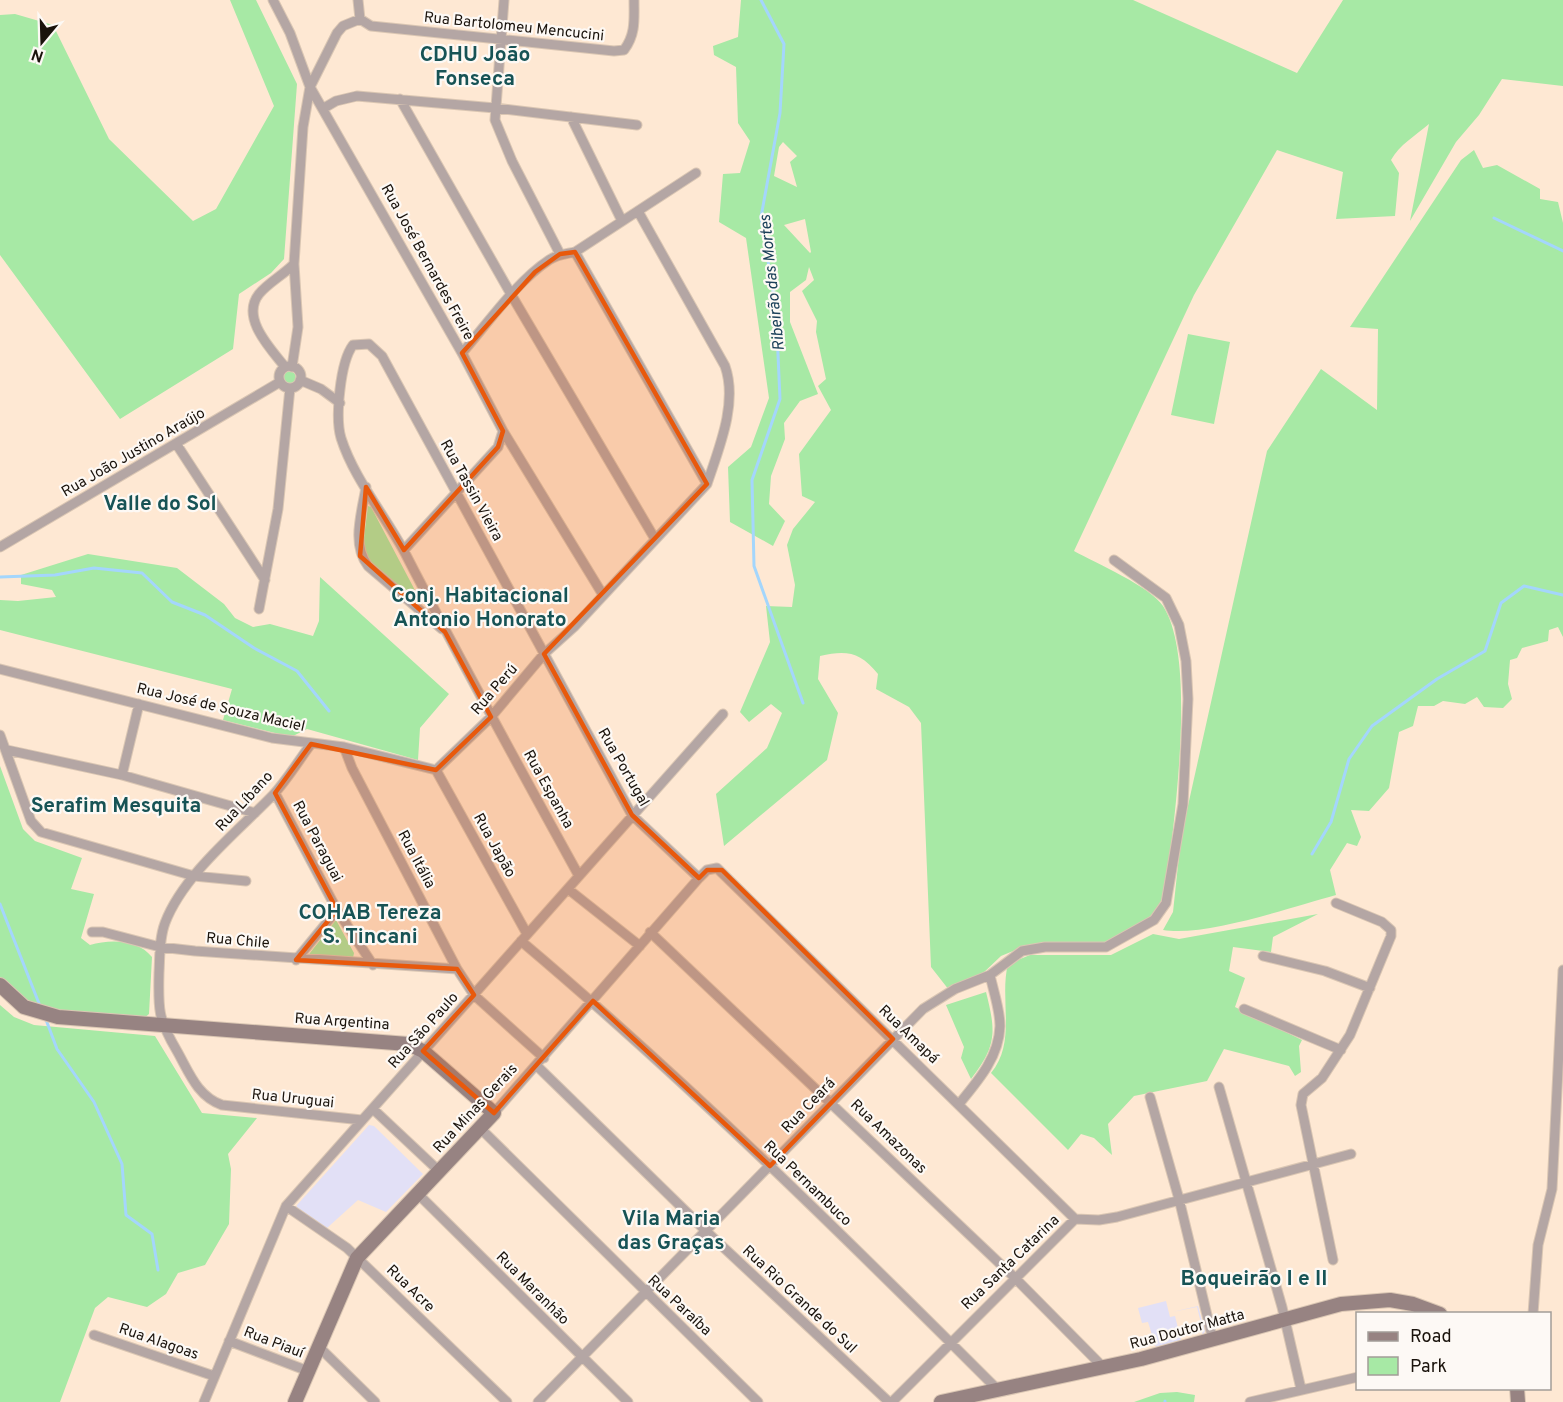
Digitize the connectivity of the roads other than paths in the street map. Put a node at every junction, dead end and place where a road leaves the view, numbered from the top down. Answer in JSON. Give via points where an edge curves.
{"nodes":[{"id":1,"x":273,"y":0,"type":"edge"},
{"id":2,"x":358,"y":0,"type":"edge"},
{"id":3,"x":504,"y":0,"type":"edge"},
{"id":4,"x":634,"y":0,"type":"edge"},
{"id":5,"x":363,"y":21,"type":"junction"},
{"id":6,"x":501,"y":39,"type":"junction"},
{"id":7,"x":310,"y":87,"type":"junction"},
{"id":8,"x":400,"y":99,"type":"junction"},
{"id":9,"x":324,"y":108,"type":"junction"},
{"id":10,"x":495,"y":108,"type":"junction"},
{"id":11,"x":571,"y":117,"type":"junction"},
{"id":12,"x":638,"y":125,"type":"dead end"},
{"id":13,"x":696,"y":173,"type":"dead end"},
{"id":14,"x":639,"y":213,"type":"junction"},
{"id":15,"x":622,"y":221,"type":"junction"},
{"id":16,"x":575,"y":252,"type":"junction"},
{"id":17,"x":560,"y":254,"type":"junction"},
{"id":18,"x":294,"y":264,"type":"junction"},
{"id":19,"x":512,"y":296,"type":"junction"},
{"id":20,"x":369,"y":344,"type":"joint"},
{"id":21,"x":462,"y":353,"type":"junction"},
{"id":22,"x":288,"y":367,"type":"junction"},
{"id":23,"x":300,"y":380,"type":"junction"},
{"id":24,"x":280,"y":382,"type":"junction"},
{"id":25,"x":290,"y":388,"type":"junction"},
{"id":26,"x":340,"y":404,"type":"junction"},
{"id":27,"x":503,"y":431,"type":"junction"},
{"id":28,"x":177,"y":445,"type":"junction"},
{"id":29,"x":707,"y":484,"type":"junction"},
{"id":30,"x":366,"y":487,"type":"junction"},
{"id":31,"x":457,"y":492,"type":"junction"},
{"id":32,"x":655,"y":539,"type":"junction"},
{"id":33,"x":0,"y":547,"type":"edge"},
{"id":34,"x":404,"y":550,"type":"junction"},
{"id":35,"x":1114,"y":560,"type":"dead end"},
{"id":36,"x":265,"y":580,"type":"junction"},
{"id":37,"x":603,"y":595,"type":"junction"},
{"id":38,"x":259,"y":609,"type":"dead end"},
{"id":39,"x":445,"y":632,"type":"junction"},
{"id":40,"x":544,"y":654,"type":"junction"},
{"id":41,"x":0,"y":669,"type":"edge"},
{"id":42,"x":139,"y":704,"type":"junction"},
{"id":43,"x":723,"y":714,"type":"dead end"},
{"id":44,"x":492,"y":717,"type":"junction"},
{"id":45,"x":0,"y":735,"type":"edge"},
{"id":46,"x":311,"y":744,"type":"junction"},
{"id":47,"x":344,"y":747,"type":"junction"},
{"id":48,"x":7,"y":750,"type":"junction"},
{"id":49,"x":435,"y":770,"type":"junction"},
{"id":50,"x":122,"y":776,"type":"junction"},
{"id":51,"x":275,"y":792,"type":"junction"},
{"id":52,"x":255,"y":813,"type":"junction"},
{"id":53,"x":632,"y":815,"type":"junction"},
{"id":54,"x":722,"y":870,"type":"joint"},
{"id":55,"x":194,"y":876,"type":"junction"},
{"id":56,"x":579,"y":876,"type":"junction"},
{"id":57,"x":699,"y":878,"type":"junction"},
{"id":58,"x":246,"y":881,"type":"dead end"},
{"id":59,"x":568,"y":889,"type":"junction"},
{"id":60,"x":1336,"y":903,"type":"dead end"},
{"id":61,"x":337,"y":910,"type":"junction"},
{"id":62,"x":92,"y":932,"type":"dead end"},
{"id":63,"x":650,"y":932,"type":"junction"},
{"id":64,"x":524,"y":938,"type":"junction"},
{"id":65,"x":640,"y":946,"type":"junction"},
{"id":66,"x":160,"y":947,"type":"junction"},
{"id":67,"x":1263,"y":956,"type":"dead end"},
{"id":68,"x":296,"y":960,"type":"junction"},
{"id":69,"x":373,"y":964,"type":"junction"},
{"id":70,"x":458,"y":969,"type":"junction"},
{"id":71,"x":1563,"y":970,"type":"edge"},
{"id":72,"x":990,"y":975,"type":"junction"},
{"id":73,"x":0,"y":985,"type":"edge"},
{"id":74,"x":1370,"y":988,"type":"junction"},
{"id":75,"x":474,"y":995,"type":"junction"},
{"id":76,"x":593,"y":1001,"type":"junction"},
{"id":77,"x":1244,"y":1009,"type":"dead end"},
{"id":78,"x":162,"y":1025,"type":"junction"},
{"id":79,"x":893,"y":1039,"type":"junction"},
{"id":80,"x":1341,"y":1050,"type":"junction"},
{"id":81,"x":423,"y":1051,"type":"junction"},
{"id":82,"x":541,"y":1062,"type":"junction"},
{"id":83,"x":1220,"y":1087,"type":"dead end"},
{"id":84,"x":1150,"y":1097,"type":"dead end"},
{"id":85,"x":832,"y":1102,"type":"junction"},
{"id":86,"x":959,"y":1104,"type":"junction"},
{"id":87,"x":373,"y":1109,"type":"junction"},
{"id":88,"x":494,"y":1113,"type":"junction"},
{"id":89,"x":362,"y":1120,"type":"junction"},
{"id":90,"x":481,"y":1129,"type":"junction"},
{"id":91,"x":1351,"y":1154,"type":"dead end"},
{"id":92,"x":1314,"y":1162,"type":"junction"},
{"id":93,"x":770,"y":1166,"type":"junction"},
{"id":94,"x":439,"y":1171,"type":"junction"},
{"id":95,"x":1245,"y":1181,"type":"junction"},
{"id":96,"x":418,"y":1194,"type":"junction"},
{"id":97,"x":1179,"y":1199,"type":"junction"},
{"id":98,"x":286,"y":1206,"type":"junction"},
{"id":99,"x":1075,"y":1219,"type":"junction"},
{"id":100,"x":707,"y":1232,"type":"junction"},
{"id":101,"x":357,"y":1258,"type":"junction"},
{"id":102,"x":1333,"y":1260,"type":"dead end"},
{"id":103,"x":1014,"y":1277,"type":"junction"},
{"id":104,"x":645,"y":1293,"type":"junction"},
{"id":105,"x":1435,"y":1312,"type":"edge"},
{"id":106,"x":1533,"y":1312,"type":"edge"},
{"id":107,"x":1285,"y":1320,"type":"junction"},
{"id":108,"x":94,"y":1335,"type":"dead end"},
{"id":109,"x":1213,"y":1340,"type":"junction"},
{"id":110,"x":229,"y":1341,"type":"junction"},
{"id":111,"x":951,"y":1341,"type":"junction"},
{"id":112,"x":318,"y":1346,"type":"junction"},
{"id":113,"x":583,"y":1360,"type":"junction"},
{"id":114,"x":1103,"y":1367,"type":"junction"},
{"id":115,"x":308,"y":1371,"type":"junction"},
{"id":116,"x":214,"y":1376,"type":"junction"},
{"id":117,"x":1356,"y":1377,"type":"edge"},
{"id":118,"x":1301,"y":1389,"type":"junction"},
{"id":119,"x":999,"y":1391,"type":"junction"},
{"id":120,"x":204,"y":1402,"type":"edge"},
{"id":121,"x":295,"y":1402,"type":"edge"},
{"id":122,"x":375,"y":1402,"type":"edge"},
{"id":123,"x":507,"y":1402,"type":"edge"},
{"id":124,"x":538,"y":1402,"type":"edge"},
{"id":125,"x":628,"y":1402,"type":"edge"},
{"id":126,"x":758,"y":1402,"type":"edge"},
{"id":127,"x":891,"y":1402,"type":"edge"},
{"id":128,"x":941,"y":1402,"type":"edge"},
{"id":129,"x":1250,"y":1402,"type":"edge"}],
"edges":[{"from":1,"to":7,"type":"street","name":"Rua José Bernardes Freire"},
{"from":2,"to":5,"type":"street"},
{"from":3,"to":6,"type":"street"},
{"from":4,"to":6,"type":"street","name":"Rua Bartolomeu Mencucini","via":[[634,30],[624,50]]},
{"from":5,"to":6,"type":"street","name":"Rua Bartolomeu Mencucini"},
{"from":5,"to":7,"type":"street","via":[[343,26]]},
{"from":6,"to":10,"type":"street"},
{"from":7,"to":9,"type":"street","name":"Rua José Bernardes Freire"},
{"from":7,"to":18,"type":"street","via":[[303,127]]},
{"from":8,"to":9,"type":"street","via":[[357,96]]},
{"from":8,"to":10,"type":"street"},
{"from":8,"to":19,"type":"street"},
{"from":9,"to":21,"type":"street","name":"Rua José Bernardes Freire"},
{"from":10,"to":11,"type":"street"},
{"from":10,"to":17,"type":"street","via":[[501,139]]},
{"from":11,"to":12,"type":"street"},
{"from":11,"to":15,"type":"street"},
{"from":13,"to":14,"type":"street"},
{"from":14,"to":15,"type":"street"},
{"from":14,"to":29,"type":"street","via":[[730,381],[721,441]]},
{"from":15,"to":16,"type":"street"},
{"from":16,"to":17,"type":"street"},
{"from":16,"to":29,"type":"street"},
{"from":17,"to":19,"type":"street","via":[[548,260]]},
{"from":18,"to":22,"type":"street","via":[[298,327]]},
{"from":18,"to":22,"type":"street","via":[[258,296],[253,307],[259,333]]},
{"from":19,"to":21,"type":"street"},
{"from":19,"to":32,"type":"street"},
{"from":20,"to":26,"type":"street","name":"Rua Espanha","via":[[352,345],[348,351]]},
{"from":20,"to":31,"type":"street","name":"Rua Tassin Vieira","via":[[382,356]]},
{"from":21,"to":27,"type":"street","name":"Rua José Bernardes Freire"},
{"from":22,"to":23,"type":"street","via":[[300,373]]},
{"from":22,"to":24,"type":"street","via":[[280,373]]},
{"from":23,"to":25,"type":"street"},
{"from":23,"to":26,"type":"street"},
{"from":24,"to":25,"type":"street"},
{"from":24,"to":28,"type":"street","name":"Rua João Justino Araújo"},
{"from":25,"to":36,"type":"street","via":[[278,509]]},
{"from":26,"to":30,"type":"street","name":"Rua Espanha","via":[[341,437]]},
{"from":27,"to":31,"type":"street","via":[[498,447]]},
{"from":27,"to":37,"type":"street","name":"Rua José Bernardes Freire"},
{"from":28,"to":33,"type":"street","name":"Rua João Justino Araújo"},
{"from":28,"to":36,"type":"street"},
{"from":29,"to":32,"type":"street","name":"Rua Perú"},
{"from":30,"to":34,"type":"street","name":"Rua Espanha"},
{"from":30,"to":39,"type":"street","via":[[360,556]]},
{"from":31,"to":34,"type":"street"},
{"from":31,"to":40,"type":"street","name":"Rua Tassin Vieira"},
{"from":32,"to":37,"type":"street","name":"Rua Perú"},
{"from":34,"to":39,"type":"street","name":"Rua Espanha"},
{"from":35,"to":72,"type":"street","name":"Rua Ceará","via":[[1166,598],[1179,625],[1186,661],[1183,804],[1166,903],[1154,920],[1106,947],[1022,951]]},
{"from":36,"to":38,"type":"street"},
{"from":37,"to":40,"type":"street","name":"Rua Perú"},
{"from":39,"to":44,"type":"street","name":"Rua Espanha"},
{"from":40,"to":44,"type":"street","name":"Rua Perú"},
{"from":40,"to":53,"type":"street","name":"Rua Portugal"},
{"from":41,"to":42,"type":"street","name":"Rua José de Souza Maciel"},
{"from":42,"to":46,"type":"street","name":"Rua José de Souza Maciel"},
{"from":42,"to":50,"type":"street"},
{"from":43,"to":53,"type":"street","name":"Rua São Paulo"},
{"from":44,"to":49,"type":"street","name":"Rua Perú"},
{"from":44,"to":56,"type":"street","name":"Rua Espanha"},
{"from":45,"to":48,"type":"street"},
{"from":46,"to":47,"type":"street","name":"Rua José de Souza Maciel"},
{"from":46,"to":51,"type":"street","name":"Rua Líbano"},
{"from":47,"to":49,"type":"street","name":"Rua José de Souza Maciel"},
{"from":47,"to":70,"type":"street","name":"Rua Itália"},
{"from":48,"to":50,"type":"street"},
{"from":48,"to":55,"type":"street","via":[[31,821],[41,832]]},
{"from":49,"to":64,"type":"street","name":"Rua Japão"},
{"from":50,"to":52,"type":"street"},
{"from":51,"to":52,"type":"street","name":"Rua Líbano"},
{"from":51,"to":61,"type":"street","name":"Rua Paraguai"},
{"from":52,"to":55,"type":"street","name":"Rua Líbano"},
{"from":53,"to":56,"type":"street","name":"Rua São Paulo"},
{"from":53,"to":57,"type":"street","name":"Rua Portugal"},
{"from":54,"to":57,"type":"street","name":"Rua Minas Gerais","via":[[707,870]]},
{"from":54,"to":79,"type":"street","name":"Rua Amapá"},
{"from":55,"to":58,"type":"street"},
{"from":55,"to":66,"type":"street","name":"Rua Líbano","via":[[165,924]]},
{"from":56,"to":59,"type":"street","name":"Rua São Paulo"},
{"from":57,"to":63,"type":"street","name":"Rua Minas Gerais"},
{"from":59,"to":64,"type":"street","name":"Rua São Paulo"},
{"from":59,"to":65,"type":"street"},
{"from":60,"to":74,"type":"street","via":[[1382,921],[1391,930]]},
{"from":61,"to":68,"type":"street"},
{"from":61,"to":69,"type":"street","name":"Rua Paraguai"},
{"from":62,"to":66,"type":"street","name":"Rua Chile"},
{"from":63,"to":65,"type":"street","name":"Rua Minas Gerais"},
{"from":63,"to":85,"type":"street","name":"Rua Amazonas"},
{"from":64,"to":75,"type":"street","name":"Rua São Paulo"},
{"from":64,"to":76,"type":"street","name":"Rua Japão"},
{"from":65,"to":76,"type":"street","name":"Rua Minas Gerais"},
{"from":66,"to":68,"type":"street","name":"Rua Chile"},
{"from":66,"to":78,"type":"street","name":"Rua Líbano"},
{"from":67,"to":74,"type":"street","via":[[1325,971]]},
{"from":68,"to":69,"type":"street","name":"Rua Chile"},
{"from":69,"to":70,"type":"street","name":"Rua Chile"},
{"from":70,"to":75,"type":"street","name":"Rua Itália"},
{"from":71,"to":106,"type":"street","via":[[1552,1189],[1538,1245]]},
{"from":72,"to":79,"type":"street","name":"Rua Ceará","via":[[955,989],[923,1009]]},
{"from":72,"to":86,"type":"street","via":[[1000,1025],[996,1049]]},
{"from":73,"to":78,"type":"street","name":"Rua Argentina","via":[[24,1007],[38,1013]]},
{"from":74,"to":80,"type":"street"},
{"from":75,"to":81,"type":"street","name":"Rua São Paulo"},
{"from":75,"to":82,"type":"street","name":"Rua Itália"},
{"from":76,"to":82,"type":"street","name":"Rua Minas Gerais"},
{"from":76,"to":93,"type":"street","name":"Rua Pernambuco"},
{"from":77,"to":80,"type":"street"},
{"from":78,"to":81,"type":"street","name":"Rua Argentina","via":[[388,1041]]},
{"from":78,"to":89,"type":"street","name":"Rua Uruguai","via":[[205,1098],[222,1106]]},
{"from":79,"to":85,"type":"street","name":"Rua Ceará"},
{"from":79,"to":86,"type":"street","name":"Rua Amapá"},
{"from":80,"to":92,"type":"street","via":[[1322,1078],[1304,1094],[1301,1105]]},
{"from":81,"to":87,"type":"street","name":"Rua São Paulo"},
{"from":81,"to":88,"type":"street","name":"Rua Argentina"},
{"from":82,"to":88,"type":"street","name":"Rua Minas Gerais"},
{"from":82,"to":100,"type":"street","name":"Rua Rio Grande do Sul"},
{"from":83,"to":95,"type":"street"},
{"from":84,"to":97,"type":"street"},
{"from":85,"to":93,"type":"street","name":"Rua Ceará"},
{"from":85,"to":103,"type":"street","name":"Rua Amazonas"},
{"from":86,"to":99,"type":"street","name":"Rua Amapá"},
{"from":87,"to":89,"type":"street","name":"Rua São Paulo"},
{"from":87,"to":94,"type":"street"},
{"from":88,"to":90,"type":"street","name":"Rua Minas Gerais"},
{"from":89,"to":98,"type":"street","name":"Rua São Paulo"},
{"from":90,"to":94,"type":"street","name":"Rua Minas Gerais"},
{"from":90,"to":104,"type":"street","name":"Rua Paraíba"},
{"from":91,"to":92,"type":"street","name":"Rua Santa Catarina"},
{"from":92,"to":95,"type":"street","name":"Rua Santa Catarina"},
{"from":92,"to":102,"type":"street"},
{"from":93,"to":100,"type":"street","name":"Rua Ceará"},
{"from":93,"to":111,"type":"street","name":"Rua Pernambuco"},
{"from":94,"to":96,"type":"street","name":"Rua Minas Gerais"},
{"from":95,"to":97,"type":"street","name":"Rua Santa Catarina"},
{"from":95,"to":107,"type":"street"},
{"from":96,"to":101,"type":"street","name":"Rua Minas Gerais"},
{"from":96,"to":113,"type":"street","name":"Rua Maranhão"},
{"from":97,"to":99,"type":"street","name":"Rua Santa Catarina","via":[[1117,1217]]},
{"from":97,"to":109,"type":"street"},
{"from":98,"to":101,"type":"street","name":"Rua Acre"},
{"from":98,"to":110,"type":"street","name":"Rua São Paulo"},
{"from":99,"to":103,"type":"street","name":"Rua Santa Catarina"},
{"from":100,"to":104,"type":"street","name":"Rua Ceará"},
{"from":100,"to":127,"type":"street","name":"Rua Rio Grande do Sul"},
{"from":101,"to":112,"type":"street","name":"Rua Minas Gerais"},
{"from":101,"to":123,"type":"street","name":"Rua Acre"},
{"from":103,"to":111,"type":"street","name":"Rua Santa Catarina"},
{"from":103,"to":114,"type":"street","name":"Rua Amazonas"},
{"from":104,"to":113,"type":"street","name":"Rua Ceará"},
{"from":104,"to":126,"type":"street","name":"Rua Paraíba"},
{"from":105,"to":107,"type":"street","name":"Rua Doutor Matta","via":[[1413,1304],[1366,1301]]},
{"from":107,"to":109,"type":"street","name":"Rua Doutor Matta"},
{"from":107,"to":118,"type":"street"},
{"from":108,"to":116,"type":"street","name":"Rua Alagoas"},
{"from":109,"to":114,"type":"street","name":"Rua Doutor Matta"},
{"from":110,"to":115,"type":"street","name":"Rua Piauí"},
{"from":110,"to":116,"type":"street","name":"Rua São Paulo"},
{"from":111,"to":119,"type":"street","name":"Rua Pernambuco"},
{"from":111,"to":127,"type":"street","name":"Rua Santa Catarina"},
{"from":112,"to":115,"type":"street","name":"Rua Minas Gerais"},
{"from":112,"to":122,"type":"street","name":"Rua Piauí"},
{"from":113,"to":124,"type":"street","name":"Rua Ceará"},
{"from":113,"to":125,"type":"street","name":"Rua Maranhão"},
{"from":114,"to":119,"type":"street","name":"Rua Doutor Matta"},
{"from":115,"to":121,"type":"street","name":"Rua Minas Gerais"},
{"from":116,"to":120,"type":"street","name":"Rua São Paulo"},
{"from":117,"to":118,"type":"street"},
{"from":118,"to":129,"type":"street"},
{"from":119,"to":128,"type":"street","name":"Rua Doutor Matta"}]}
